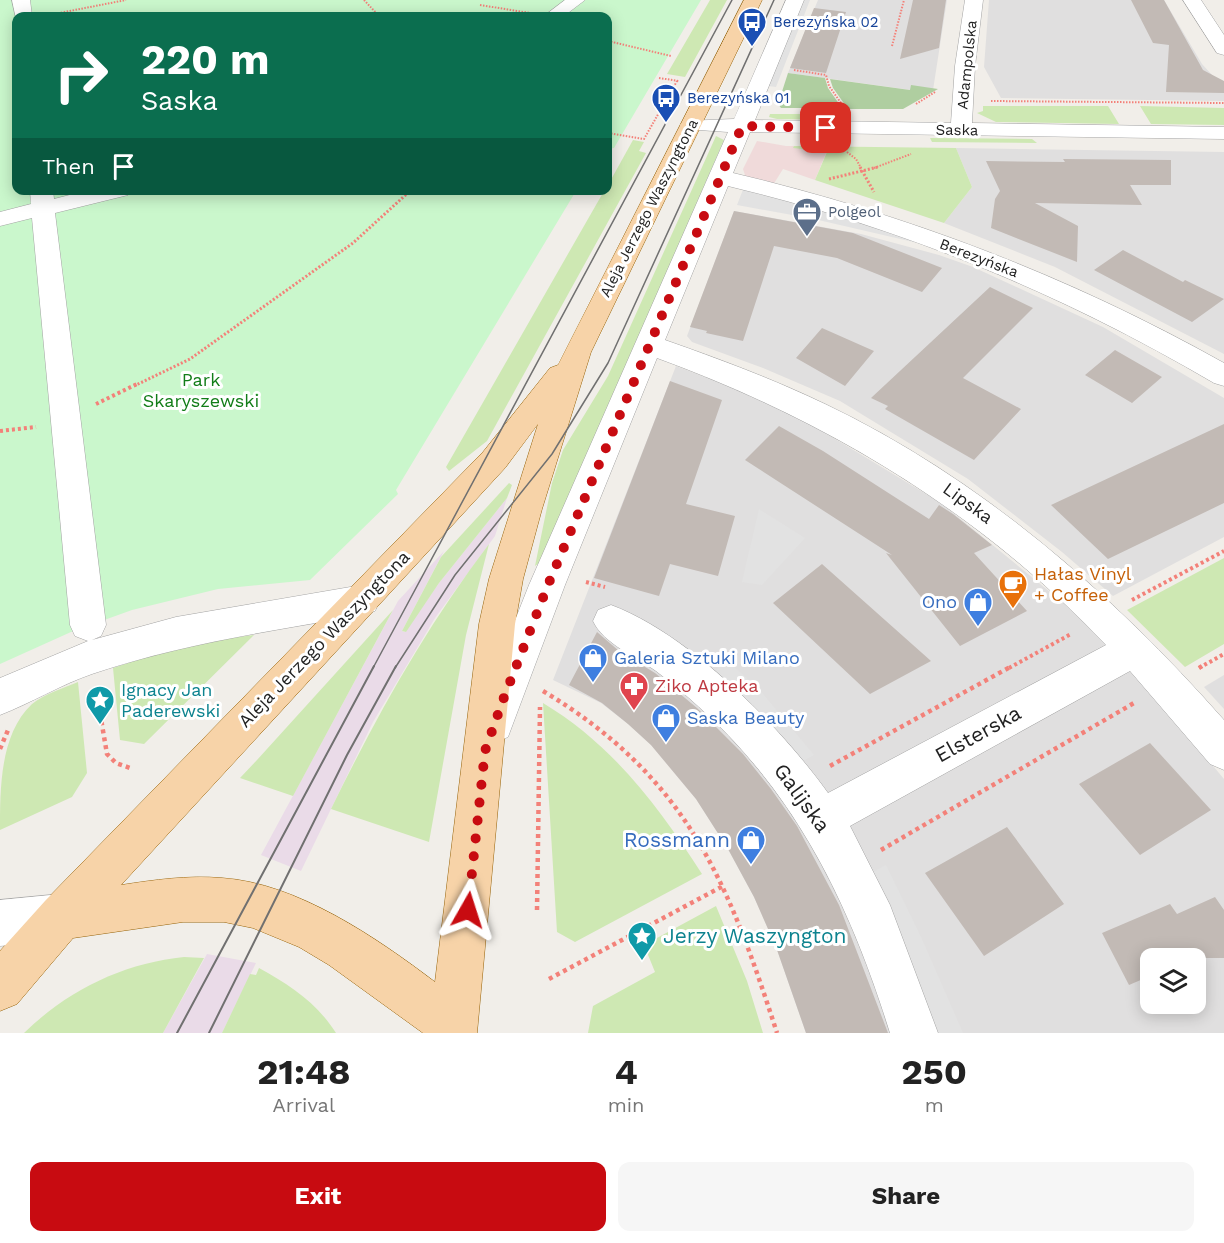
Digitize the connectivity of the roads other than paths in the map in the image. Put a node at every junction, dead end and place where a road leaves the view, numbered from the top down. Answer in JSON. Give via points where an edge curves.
{"nodes":[{"id":1,"x":576,"y":0,"type":"edge"},
{"id":2,"x":753,"y":0,"type":"edge"},
{"id":3,"x":795,"y":0,"type":"edge"},
{"id":4,"x":974,"y":0,"type":"edge"},
{"id":5,"x":1192,"y":0,"type":"edge"},
{"id":6,"x":559,"y":12,"type":"edge"},
{"id":7,"x":1224,"y":49,"type":"edge"},
{"id":8,"x":691,"y":125,"type":"junction"},
{"id":9,"x":742,"y":126,"type":"junction"},
{"id":10,"x":962,"y":130,"type":"junction"},
{"id":11,"x":1224,"y":133,"type":"edge"},
{"id":12,"x":720,"y":177,"type":"junction"},
{"id":13,"x":81,"y":195,"type":"edge"},
{"id":14,"x":42,"y":200,"type":"edge"},
{"id":15,"x":0,"y":219,"type":"edge"},
{"id":16,"x":649,"y":345,"type":"junction"},
{"id":17,"x":577,"y":352,"type":"junction"},
{"id":18,"x":1224,"y":376,"type":"edge"},
{"id":19,"x":362,"y":600,"type":"junction"},
{"id":20,"x":611,"y":621,"type":"dead end"},
{"id":21,"x":88,"y":625,"type":"dead end"},
{"id":22,"x":1135,"y":649,"type":"junction"},
{"id":23,"x":0,"y":698,"type":"edge"},
{"id":24,"x":1224,"y":750,"type":"edge"},
{"id":25,"x":485,"y":751,"type":"junction"},
{"id":26,"x":819,"y":817,"type":"junction"},
{"id":27,"x":61,"y":917,"type":"junction"},
{"id":28,"x":0,"y":923,"type":"edge"},
{"id":29,"x":0,"y":987,"type":"edge"},
{"id":30,"x":455,"y":1031,"type":"edge"},
{"id":31,"x":914,"y":1033,"type":"edge"}],
"edges":[{"from":1,"to":6,"type":"street"},
{"from":2,"to":8,"type":"main road","name":"Aleja Jerzego Waszyngtona"},
{"from":3,"to":9,"type":"street","name":"Aleja Jerzego Waszyngtona"},
{"from":4,"to":10,"type":"street","name":"Adampolska"},
{"from":5,"to":7,"type":"street"},
{"from":8,"to":9,"type":"street","name":"Saska"},
{"from":8,"to":17,"type":"main road","name":"Aleja Jerzego Waszyngtona"},
{"from":9,"to":10,"type":"street","name":"Saska"},
{"from":9,"to":12,"type":"street","name":"Aleja Jerzego Waszyngtona"},
{"from":10,"to":11,"type":"street","name":"Saska"},
{"from":12,"to":16,"type":"street","name":"Aleja Jerzego Waszyngtona"},
{"from":12,"to":18,"type":"street","name":"Berezyńska","via":[[896,226],[1023,275],[1149,333]]},
{"from":13,"to":14,"type":"street"},
{"from":14,"to":15,"type":"street"},
{"from":14,"to":21,"type":"street"},
{"from":16,"to":22,"type":"street","name":"Lipska","via":[[700,360],[796,400],[887,449],[985,514],[1109,614]]},
{"from":16,"to":25,"type":"street","name":"Aleja Jerzego Waszyngtona","via":[[548,585]]},
{"from":17,"to":19,"type":"main road","name":"Aleja Jerzego Waszyngtona","via":[[521,429]]},
{"from":17,"to":25,"type":"main road","name":"Aleja Jerzego Waszyngtona","via":[[506,579],[497,624]]},
{"from":19,"to":23,"type":"street","via":[[184,629],[92,656]]},
{"from":19,"to":27,"type":"main road","name":"Aleja Jerzego Waszyngtona"},
{"from":20,"to":26,"type":"street","name":"Galijska","via":[[700,682],[754,736]]},
{"from":22,"to":24,"type":"street","name":"Lipska","via":[[1176,681]]},
{"from":22,"to":26,"type":"street","name":"Elsterska","via":[[847,806]]},
{"from":25,"to":30,"type":"main road","name":"Aleja Jerzego Waszyngtona"},
{"from":26,"to":31,"type":"street","name":"Galijska","via":[[848,868],[897,981]]},
{"from":27,"to":28,"type":"street"},
{"from":27,"to":29,"type":"main road","name":"Aleja Jerzego Waszyngtona"},
{"from":27,"to":30,"type":"main road","via":[[182,900],[247,904],[308,928],[351,952],[415,995]]}]}
